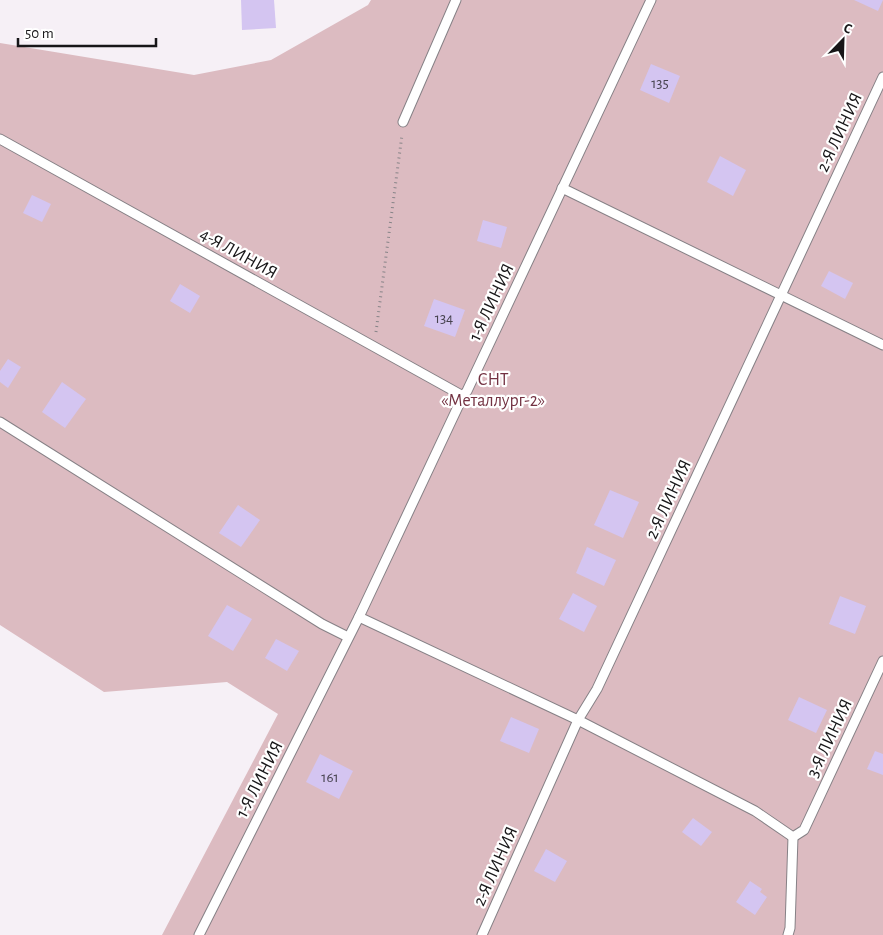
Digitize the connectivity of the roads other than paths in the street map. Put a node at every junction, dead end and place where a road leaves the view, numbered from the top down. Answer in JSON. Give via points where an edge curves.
{"nodes":[{"id":1,"x":456,"y":0,"type":"edge"},
{"id":2,"x":651,"y":0,"type":"edge"},
{"id":3,"x":883,"y":77,"type":"edge"},
{"id":4,"x":403,"y":122,"type":"road end"},
{"id":5,"x":0,"y":139,"type":"edge"},
{"id":6,"x":562,"y":188,"type":"junction"},
{"id":7,"x":781,"y":295,"type":"junction"},
{"id":8,"x":883,"y":345,"type":"edge"},
{"id":9,"x":462,"y":396,"type":"junction"},
{"id":10,"x":0,"y":422,"type":"edge"},
{"id":11,"x":359,"y":617,"type":"junction"},
{"id":12,"x":348,"y":637,"type":"junction"},
{"id":13,"x":883,"y":661,"type":"edge"},
{"id":14,"x":578,"y":720,"type":"junction"},
{"id":15,"x":793,"y":837,"type":"junction"},
{"id":16,"x":199,"y":935,"type":"edge"},
{"id":17,"x":482,"y":935,"type":"edge"},
{"id":18,"x":788,"y":935,"type":"edge"}],
"edges":[{"from":1,"to":4,"type":"lane"},
{"from":2,"to":6,"type":"lane","name":"1-Я ЛИНИЯ"},
{"from":3,"to":7,"type":"lane","name":"2-Я ЛИНИЯ"},
{"from":5,"to":9,"type":"lane","name":"4-Я ЛИНИЯ"},
{"from":6,"to":7,"type":"lane"},
{"from":6,"to":9,"type":"lane","name":"1-Я ЛИНИЯ"},
{"from":7,"to":8,"type":"lane"},
{"from":7,"to":14,"type":"lane","name":"2-Я ЛИНИЯ","via":[[601,680]]},
{"from":9,"to":11,"type":"lane","name":"1-Я ЛИНИЯ"},
{"from":10,"to":12,"type":"lane","via":[[322,624]]},
{"from":11,"to":12,"type":"lane","name":"1-Я ЛИНИЯ"},
{"from":11,"to":14,"type":"lane"},
{"from":12,"to":16,"type":"lane","name":"1-Я ЛИНИЯ"},
{"from":13,"to":15,"type":"lane","name":"3-Я ЛИНИЯ","via":[[804,830]]},
{"from":14,"to":15,"type":"lane","via":[[755,811]]},
{"from":14,"to":17,"type":"lane","name":"2-Я ЛИНИЯ"},
{"from":15,"to":18,"type":"lane"}]}
